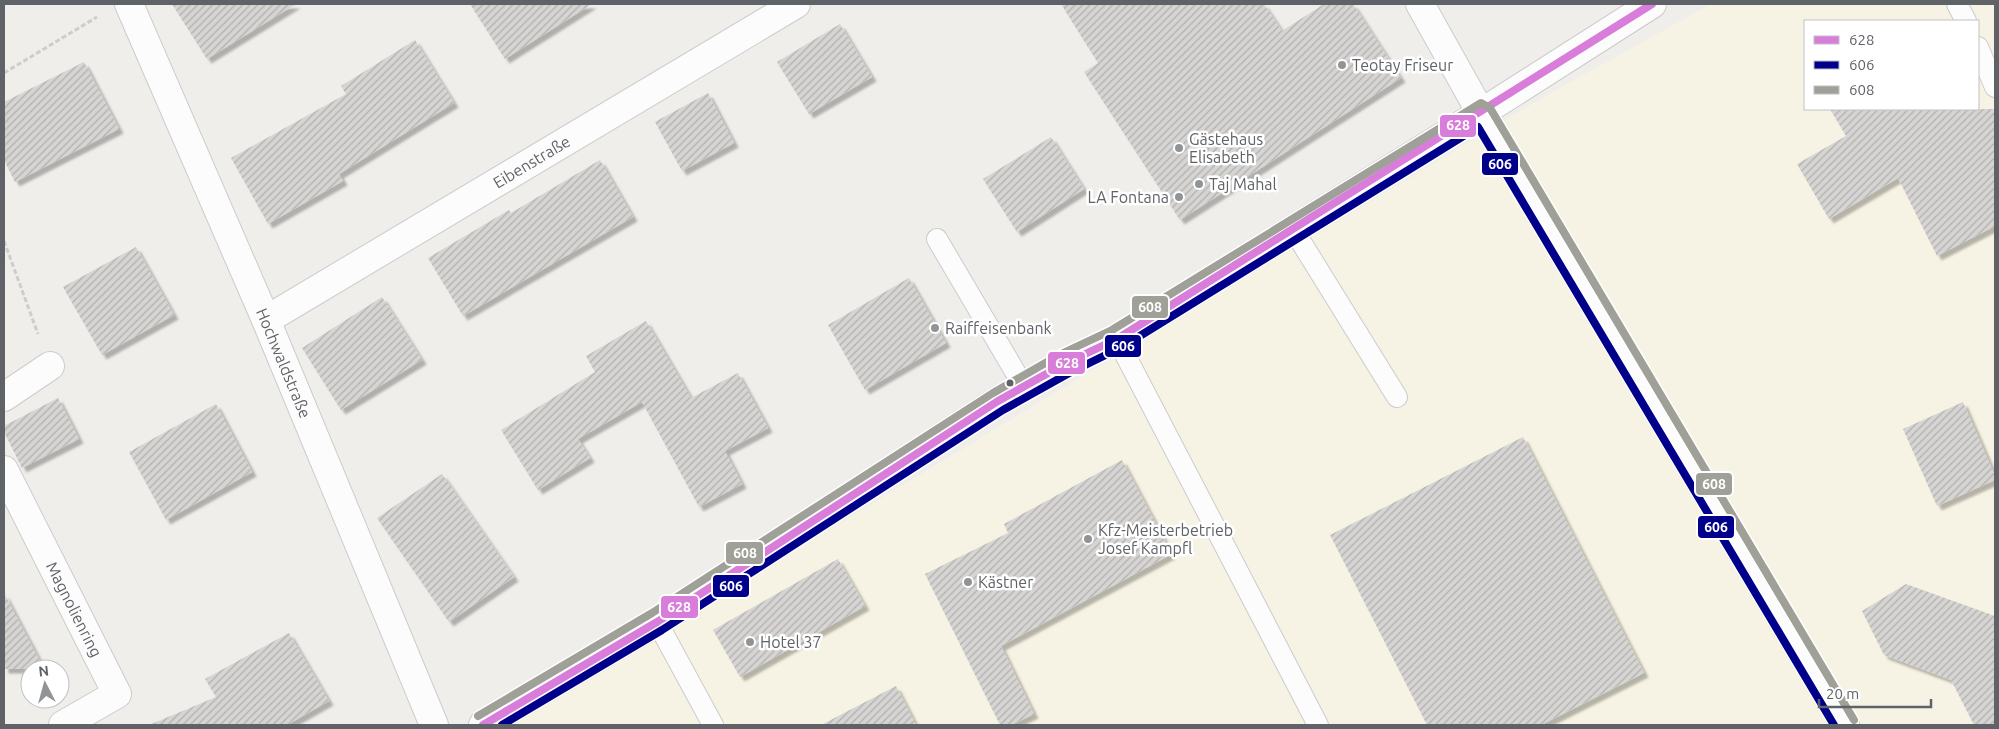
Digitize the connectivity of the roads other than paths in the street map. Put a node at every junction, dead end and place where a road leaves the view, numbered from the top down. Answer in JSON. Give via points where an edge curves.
{"nodes":[{"id":1,"x":129,"y":4,"type":"edge"},
{"id":2,"x":796,"y":4,"type":"edge"},
{"id":3,"x":1420,"y":4,"type":"edge"},
{"id":4,"x":1652,"y":4,"type":"edge"},
{"id":5,"x":1958,"y":4,"type":"edge"},
{"id":6,"x":1966,"y":20,"type":"edge"},
{"id":7,"x":1979,"y":49,"type":"edge"},
{"id":8,"x":1995,"y":87,"type":"edge"},
{"id":9,"x":1481,"y":113,"type":"junction"},
{"id":10,"x":1293,"y":229,"type":"junction"},
{"id":11,"x":937,"y":239,"type":"dead end"},
{"id":12,"x":266,"y":320,"type":"junction"},
{"id":13,"x":1117,"y":339,"type":"junction"},
{"id":14,"x":50,"y":366,"type":"road end"},
{"id":15,"x":1024,"y":387,"type":"junction"},
{"id":16,"x":4,"y":397,"type":"edge"},
{"id":17,"x":1398,"y":397,"type":"dead end"},
{"id":18,"x":4,"y":470,"type":"edge"},
{"id":19,"x":657,"y":622,"type":"junction"},
{"id":20,"x":63,"y":725,"type":"edge"},
{"id":21,"x":434,"y":725,"type":"edge"},
{"id":22,"x":483,"y":725,"type":"edge"},
{"id":23,"x":713,"y":725,"type":"edge"},
{"id":24,"x":1318,"y":725,"type":"edge"},
{"id":25,"x":1845,"y":725,"type":"edge"}],
"edges":[{"from":1,"to":12,"type":"street","name":"Hochwaldstraße"},
{"from":2,"to":12,"type":"street","name":"Eibenstraße"},
{"from":3,"to":9,"type":"street"},
{"from":4,"to":9,"type":"street"},
{"from":5,"to":6,"type":"lane"},
{"from":7,"to":8,"type":"lane"},
{"from":9,"to":10,"type":"street"},
{"from":9,"to":25,"type":"street"},
{"from":10,"to":13,"type":"street"},
{"from":10,"to":17,"type":"lane"},
{"from":11,"to":15,"type":"lane"},
{"from":12,"to":21,"type":"street","name":"Hochwaldstraße"},
{"from":13,"to":15,"type":"street"},
{"from":13,"to":24,"type":"lane"},
{"from":14,"to":16,"type":"street"},
{"from":15,"to":19,"type":"street"},
{"from":18,"to":20,"type":"street","name":"Magnolienring","via":[[117,694]]},
{"from":19,"to":22,"type":"street"},
{"from":19,"to":23,"type":"lane"}]}
